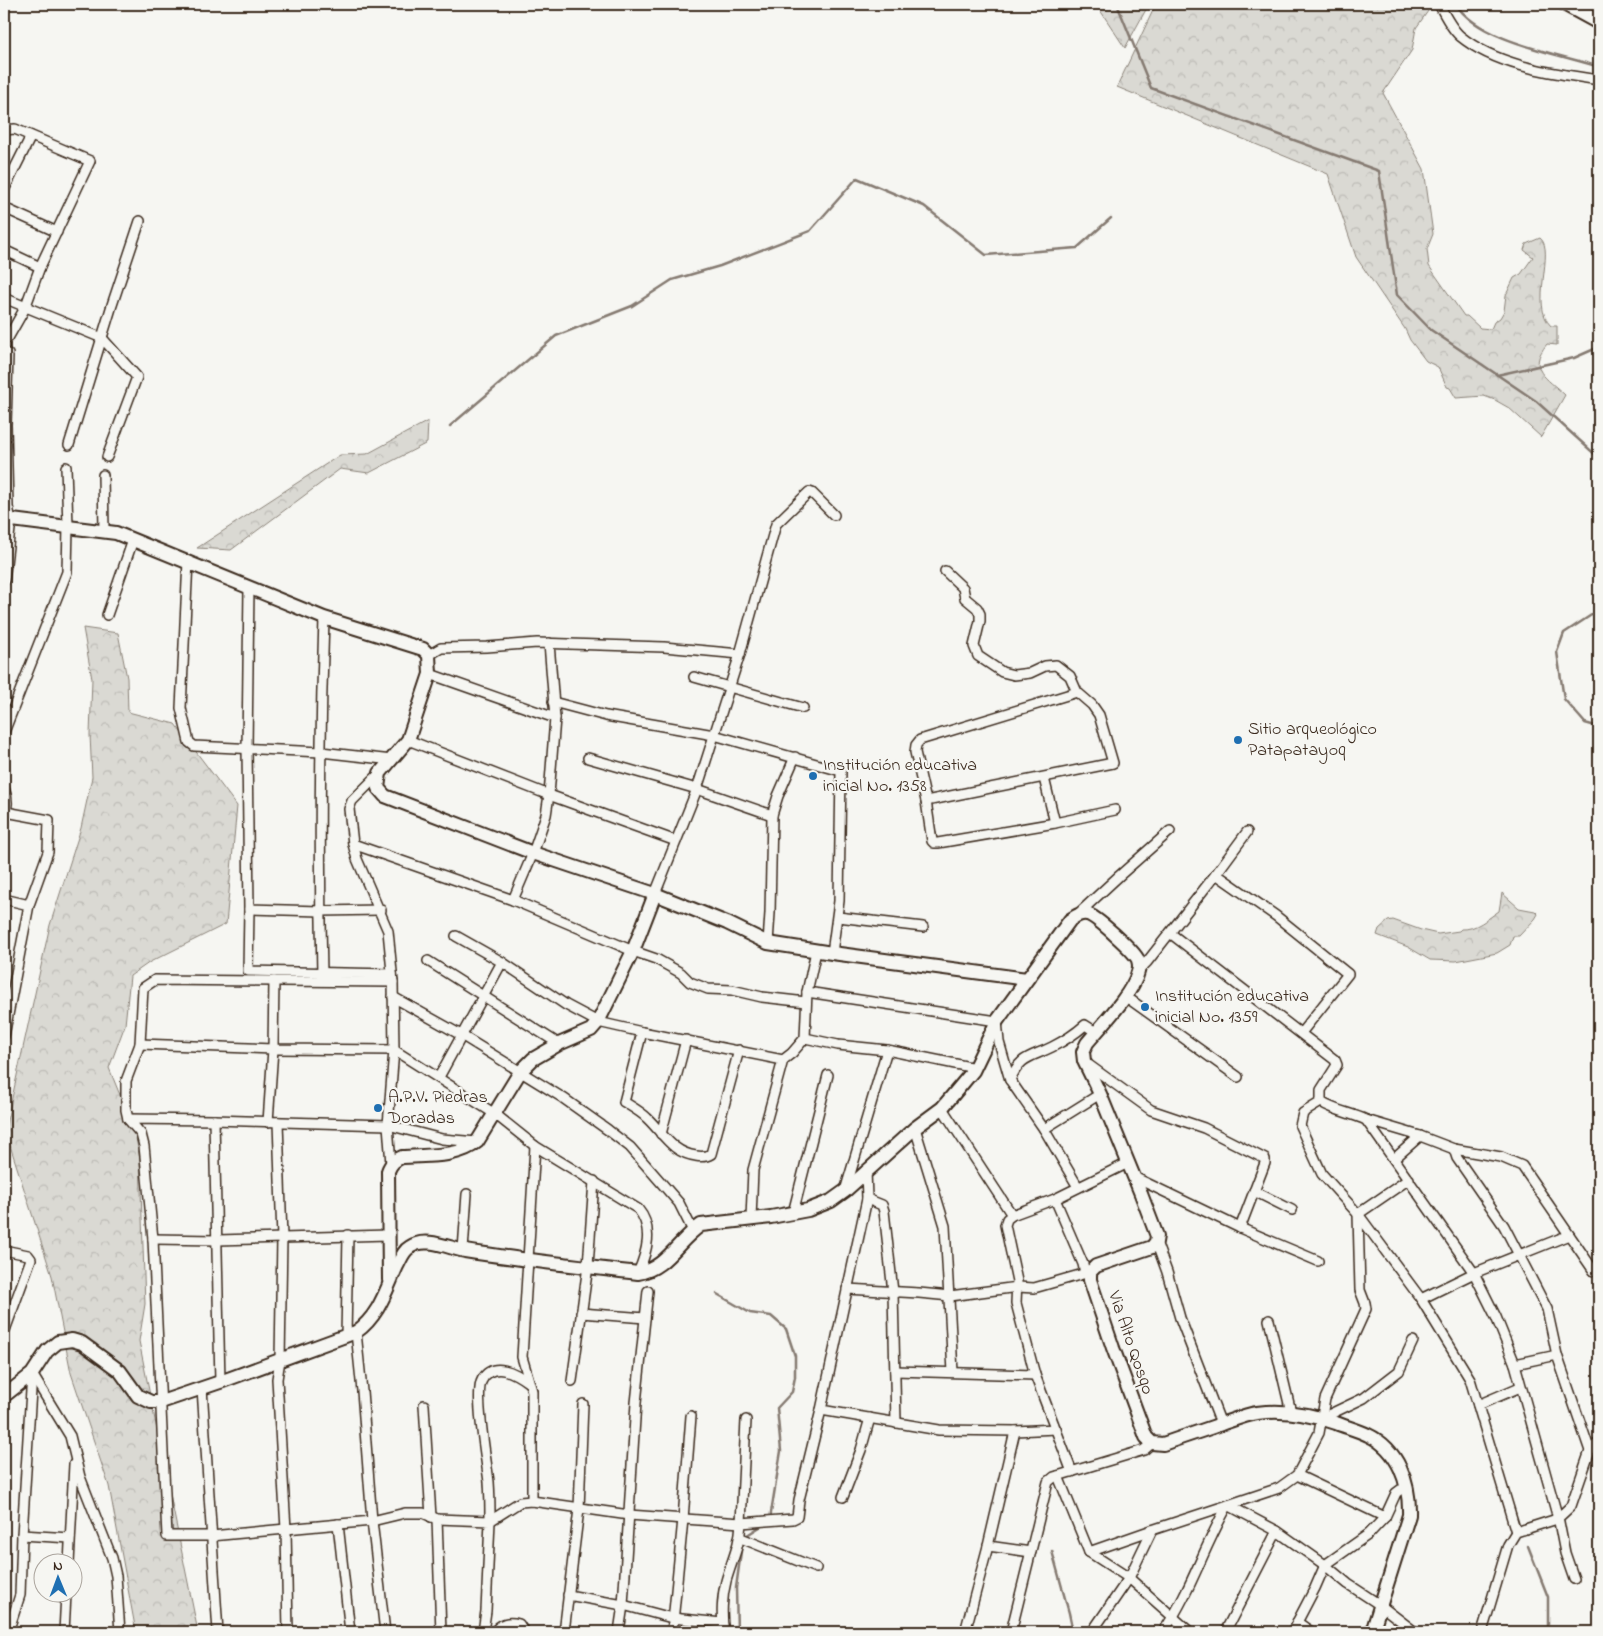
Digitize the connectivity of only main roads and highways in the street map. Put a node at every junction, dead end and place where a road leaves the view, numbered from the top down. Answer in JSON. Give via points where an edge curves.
{"nodes":[{"id":1,"x":1566,"y":4,"type":"edge"},
{"id":2,"x":1599,"y":22,"type":"edge"}],
"edges":[{"from":1,"to":2,"type":"main road"}]}
